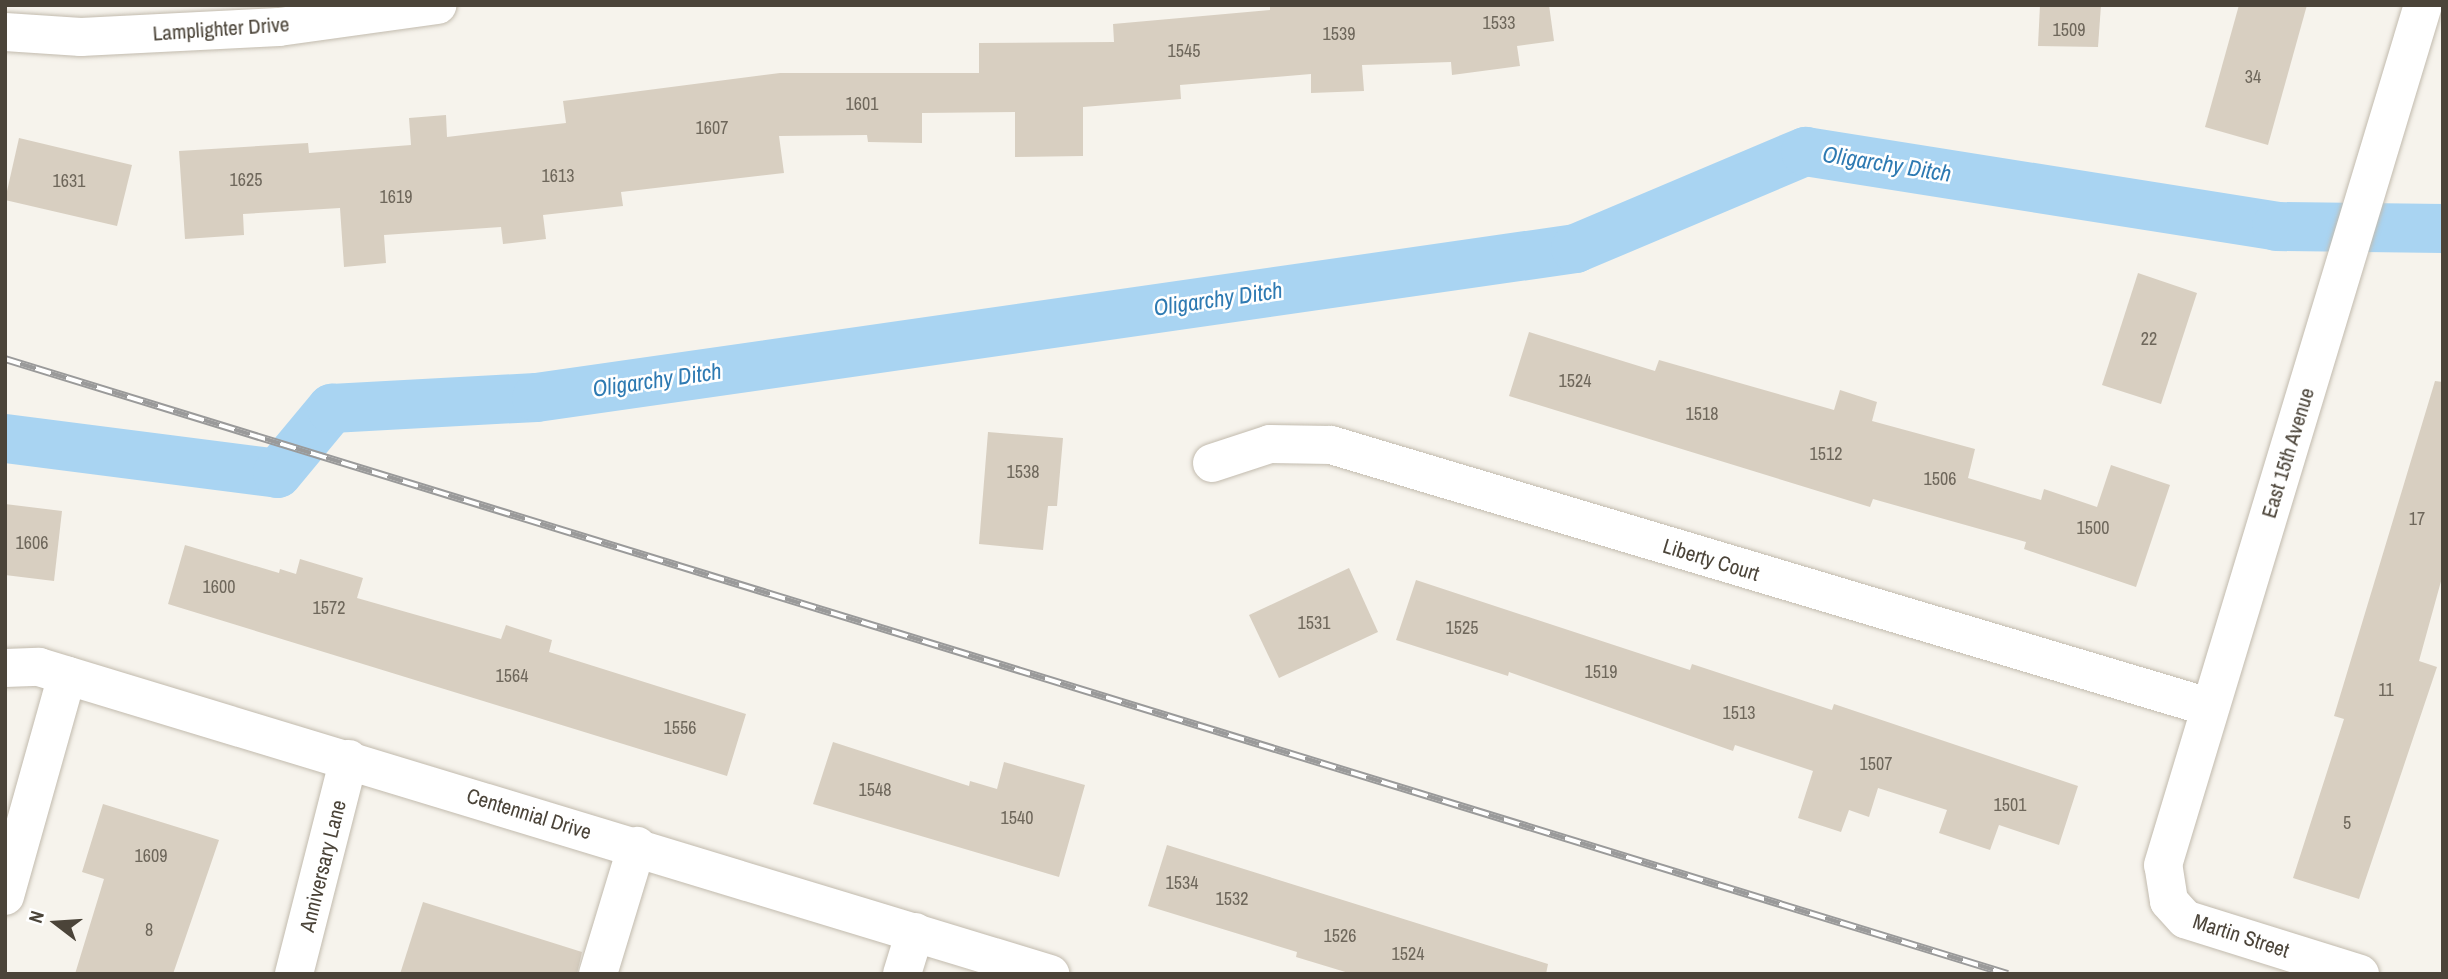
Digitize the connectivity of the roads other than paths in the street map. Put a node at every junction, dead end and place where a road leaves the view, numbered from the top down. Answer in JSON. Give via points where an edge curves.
{"nodes":[{"id":1,"x":437,"y":5,"type":"edge"},
{"id":2,"x":2423,"y":5,"type":"edge"},
{"id":3,"x":278,"y":16,"type":"edge"},
{"id":4,"x":5,"y":32,"type":"edge"},
{"id":5,"x":1212,"y":463,"type":"dead end"},
{"id":6,"x":5,"y":668,"type":"edge"},
{"id":7,"x":67,"y":676,"type":"junction"},
{"id":8,"x":2209,"y":707,"type":"junction"},
{"id":9,"x":349,"y":758,"type":"junction"},
{"id":10,"x":637,"y":846,"type":"junction"},
{"id":11,"x":5,"y":896,"type":"edge"},
{"id":12,"x":2169,"y":901,"type":"joint"},
{"id":13,"x":915,"y":932,"type":"junction"},
{"id":14,"x":294,"y":974,"type":"edge"},
{"id":15,"x":598,"y":974,"type":"edge"},
{"id":16,"x":902,"y":974,"type":"edge"},
{"id":17,"x":1050,"y":974,"type":"edge"},
{"id":18,"x":2360,"y":974,"type":"edge"}],
"edges":[{"from":1,"to":3,"type":"street","name":"Lamplighter Drive"},
{"from":2,"to":8,"type":"street","name":"East 15th Avenue","via":[[2367,201]]},
{"from":3,"to":4,"type":"street","name":"Lamplighter Drive","via":[[81,37]]},
{"from":5,"to":8,"type":"street","name":"Liberty Court","via":[[1270,444],[1331,445]]},
{"from":6,"to":7,"type":"street","name":"Centennial Drive","via":[[39,667]]},
{"from":7,"to":9,"type":"street","name":"Centennial Drive"},
{"from":7,"to":11,"type":"street"},
{"from":8,"to":12,"type":"street","name":"East 15th Avenue","via":[[2163,865]]},
{"from":9,"to":10,"type":"street","name":"Centennial Drive"},
{"from":9,"to":14,"type":"street","name":"Anniversary Lane"},
{"from":10,"to":13,"type":"street","name":"Centennial Drive"},
{"from":10,"to":15,"type":"street"},
{"from":12,"to":18,"type":"street","name":"Martin Street","via":[[2185,919]]},
{"from":13,"to":16,"type":"street"},
{"from":13,"to":17,"type":"street","name":"Centennial Drive"}]}
